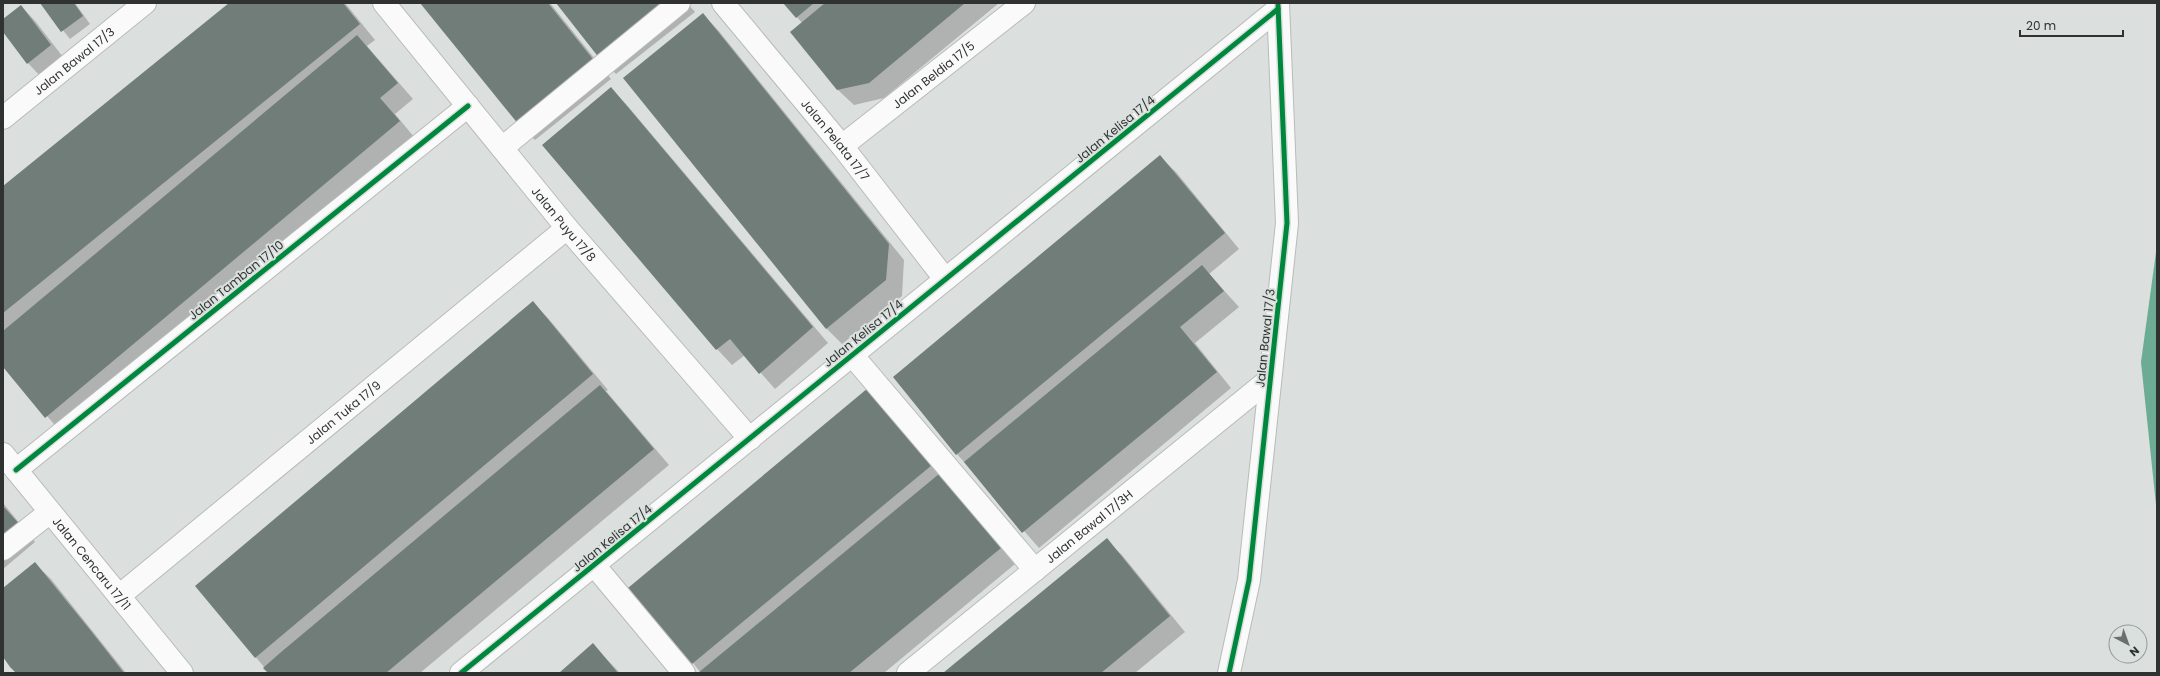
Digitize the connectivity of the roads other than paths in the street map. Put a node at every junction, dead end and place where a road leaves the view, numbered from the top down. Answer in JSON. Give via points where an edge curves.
{"nodes":[{"id":1,"x":145,"y":3,"type":"edge"},
{"id":2,"x":384,"y":3,"type":"edge"},
{"id":3,"x":679,"y":3,"type":"edge"},
{"id":4,"x":723,"y":3,"type":"edge"},
{"id":5,"x":1024,"y":3,"type":"edge"},
{"id":6,"x":1278,"y":6,"type":"edge"},
{"id":7,"x":468,"y":106,"type":"junction"},
{"id":8,"x":3,"y":118,"type":"edge"},
{"id":9,"x":842,"y":146,"type":"junction"},
{"id":10,"x":502,"y":148,"type":"junction"},
{"id":11,"x":567,"y":228,"type":"junction"},
{"id":12,"x":945,"y":280,"type":"junction"},
{"id":13,"x":852,"y":355,"type":"junction"},
{"id":14,"x":1270,"y":379,"type":"junction"},
{"id":15,"x":750,"y":439,"type":"junction"},
{"id":16,"x":10,"y":462,"type":"edge"},
{"id":17,"x":50,"y":512,"type":"junction"},
{"id":18,"x":3,"y":549,"type":"edge"},
{"id":19,"x":594,"y":565,"type":"junction"},
{"id":20,"x":1035,"y":570,"type":"junction"},
{"id":21,"x":119,"y":596,"type":"junction"},
{"id":22,"x":182,"y":673,"type":"edge"},
{"id":23,"x":461,"y":673,"type":"edge"},
{"id":24,"x":684,"y":673,"type":"edge"},
{"id":25,"x":908,"y":673,"type":"edge"},
{"id":26,"x":1229,"y":673,"type":"edge"}],
"edges":[{"from":1,"to":8,"type":"street","name":"Jalan Bawal 17/3"},
{"from":2,"to":7,"type":"street","name":"Jalan Puyu 17/8"},
{"from":3,"to":10,"type":"street"},
{"from":4,"to":9,"type":"street","name":"Jalan Pelata 17/7"},
{"from":5,"to":9,"type":"street","name":"Jalan Beldia 17/5"},
{"from":6,"to":12,"type":"street","name":"Jalan Kelisa 17/4"},
{"from":6,"to":14,"type":"street","name":"Jalan Bawal 17/3","via":[[1287,223]]},
{"from":7,"to":10,"type":"street","name":"Jalan Puyu 17/8"},
{"from":7,"to":16,"type":"street","name":"Jalan Tamban 17/10"},
{"from":9,"to":12,"type":"street","name":"Jalan Pelata 17/7"},
{"from":10,"to":11,"type":"street","name":"Jalan Puyu 17/8"},
{"from":11,"to":15,"type":"street","name":"Jalan Puyu 17/8"},
{"from":11,"to":21,"type":"street","name":"Jalan Tuka 17/9"},
{"from":12,"to":13,"type":"street","name":"Jalan Kelisa 17/4"},
{"from":13,"to":15,"type":"street","name":"Jalan Kelisa 17/4"},
{"from":13,"to":20,"type":"street"},
{"from":14,"to":20,"type":"street","name":"Jalan Bawal 17/3H"},
{"from":14,"to":26,"type":"street","name":"Jalan Bawal 17/3","via":[[1248,580]]},
{"from":15,"to":19,"type":"street","name":"Jalan Kelisa 17/4"},
{"from":16,"to":17,"type":"street","name":"Jalan Cencaru 17/11"},
{"from":17,"to":18,"type":"street"},
{"from":17,"to":21,"type":"street","name":"Jalan Cencaru 17/11"},
{"from":19,"to":23,"type":"street","name":"Jalan Kelisa 17/4"},
{"from":19,"to":24,"type":"street"},
{"from":20,"to":25,"type":"street","name":"Jalan Bawal 17/3H"},
{"from":21,"to":22,"type":"street","name":"Jalan Cencaru 17/11"}]}
